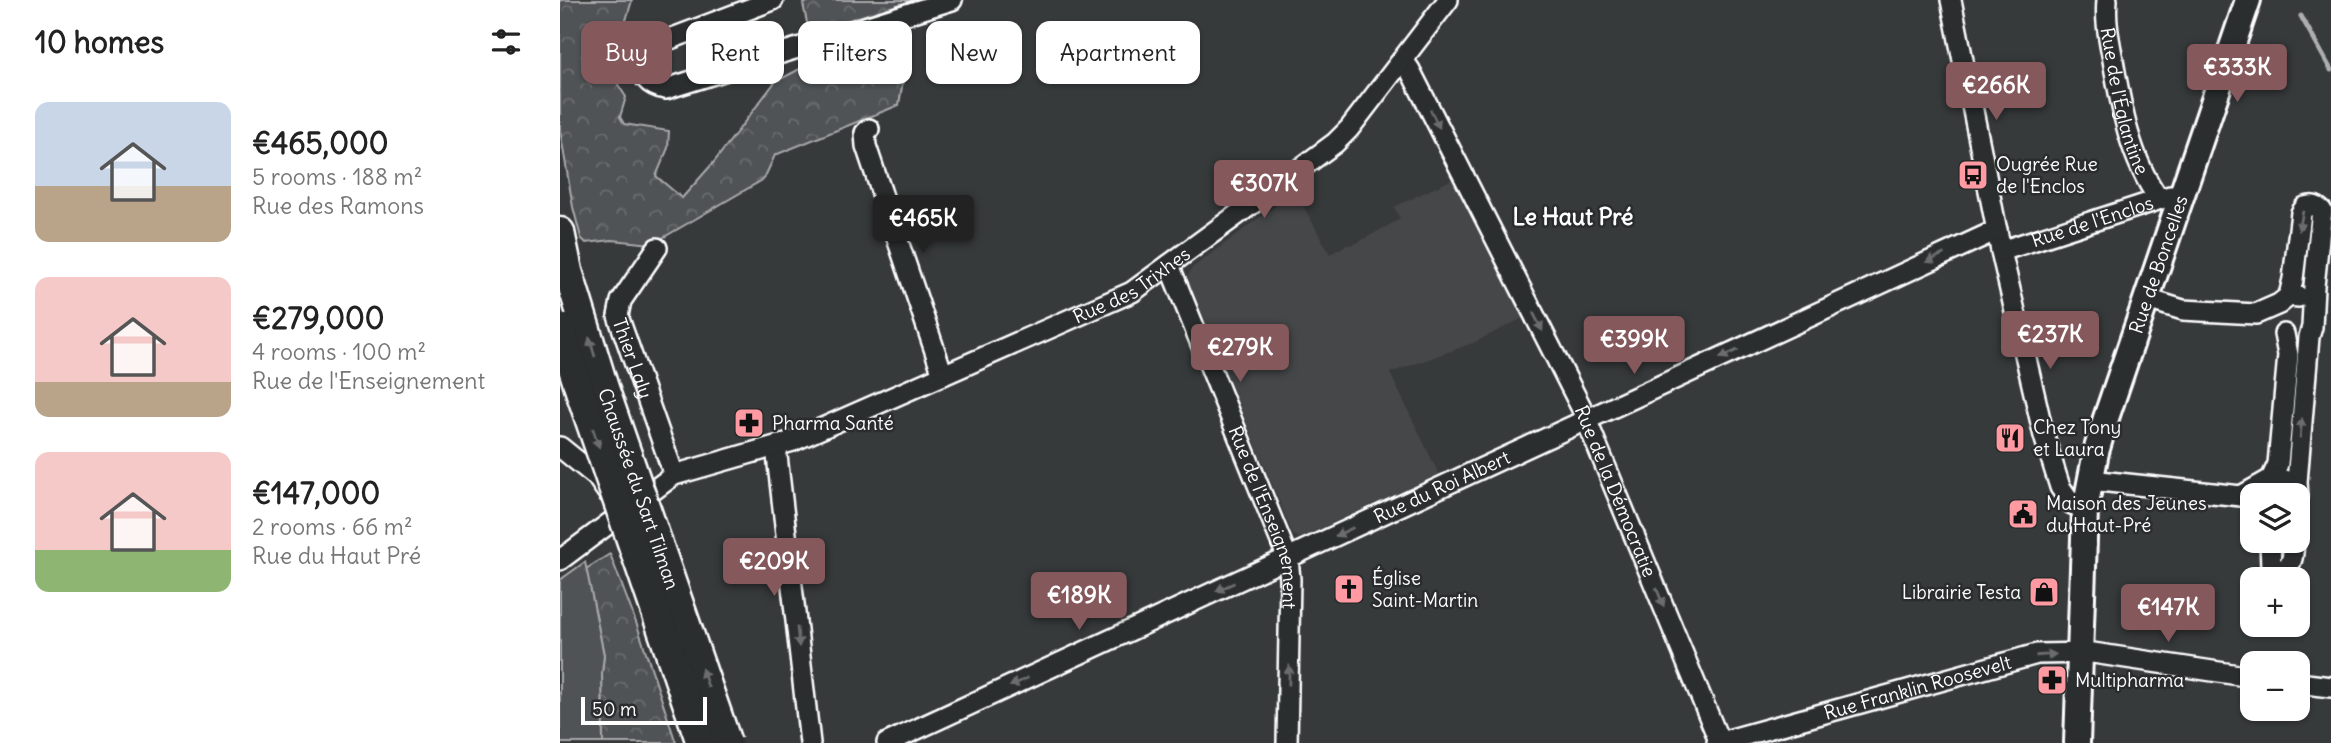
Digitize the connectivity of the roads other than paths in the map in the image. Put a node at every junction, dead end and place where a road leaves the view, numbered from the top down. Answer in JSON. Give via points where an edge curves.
{"nodes":[{"id":1,"x":773,"y":0,"type":"edge"},
{"id":2,"x":953,"y":0,"type":"edge"},
{"id":3,"x":1448,"y":0,"type":"edge"},
{"id":4,"x":1951,"y":0,"type":"edge"},
{"id":5,"x":2108,"y":0,"type":"edge"},
{"id":6,"x":2248,"y":0,"type":"edge"},
{"id":7,"x":1403,"y":60,"type":"junction"},
{"id":8,"x":869,"y":129,"type":"dead end"},
{"id":9,"x":2183,"y":193,"type":"junction"},
{"id":10,"x":2159,"y":199,"type":"junction"},
{"id":11,"x":1997,"y":230,"type":"junction"},
{"id":12,"x":560,"y":232,"type":"edge"},
{"id":13,"x":657,"y":248,"type":"dead end"},
{"id":14,"x":2001,"y":251,"type":"junction"},
{"id":15,"x":1169,"y":265,"type":"junction"},
{"id":16,"x":2288,"y":296,"type":"junction"},
{"id":17,"x":2314,"y":298,"type":"junction"},
{"id":18,"x":2147,"y":299,"type":"junction"},
{"id":19,"x":2256,"y":314,"type":"junction"},
{"id":20,"x":560,"y":327,"type":"edge"},
{"id":21,"x":2284,"y":334,"type":"junction"},
{"id":22,"x":2309,"y":337,"type":"junction"},
{"id":23,"x":943,"y":376,"type":"junction"},
{"id":24,"x":1587,"y":420,"type":"junction"},
{"id":25,"x":560,"y":447,"type":"edge"},
{"id":26,"x":776,"y":447,"type":"junction"},
{"id":27,"x":674,"y":475,"type":"junction"},
{"id":28,"x":2271,"y":479,"type":"junction"},
{"id":29,"x":2090,"y":481,"type":"junction"},
{"id":30,"x":2266,"y":483,"type":"edge"},
{"id":31,"x":2281,"y":483,"type":"edge"},
{"id":32,"x":2297,"y":483,"type":"edge"},
{"id":33,"x":2240,"y":500,"type":"edge"},
{"id":34,"x":2085,"y":509,"type":"junction"},
{"id":35,"x":617,"y":517,"type":"junction"},
{"id":36,"x":2270,"y":553,"type":"edge"},
{"id":37,"x":2293,"y":553,"type":"edge"},
{"id":38,"x":1287,"y":559,"type":"junction"},
{"id":39,"x":560,"y":561,"type":"edge"},
{"id":40,"x":2080,"y":653,"type":"junction"},
{"id":41,"x":2240,"y":675,"type":"edge"},
{"id":42,"x":2310,"y":684,"type":"edge"},
{"id":43,"x":2331,"y":687,"type":"edge"},
{"id":44,"x":701,"y":743,"type":"edge"},
{"id":45,"x":727,"y":743,"type":"edge"},
{"id":46,"x":810,"y":743,"type":"edge"},
{"id":47,"x":887,"y":743,"type":"edge"},
{"id":48,"x":1287,"y":743,"type":"edge"},
{"id":49,"x":1719,"y":743,"type":"edge"},
{"id":50,"x":2077,"y":743,"type":"edge"}],
"edges":[{"from":1,"to":2,"type":"street","via":[[657,44],[644,54],[641,63],[647,82],[666,89]]},
{"from":3,"to":7,"type":"street","name":"Rue des Trixhes"},
{"from":4,"to":11,"type":"street"},
{"from":5,"to":10,"type":"street","name":"Rue de l'Églantine","via":[[2107,27],[2124,116],[2141,168]]},
{"from":6,"to":9,"type":"main road","name":"Rue de Boncelles"},
{"from":7,"to":15,"type":"street","name":"Rue des Trixhes","via":[[1335,143]]},
{"from":7,"to":24,"type":"street","name":"Rue de la Démocratie","one_way":true},
{"from":8,"to":23,"type":"street","via":[[866,146]]},
{"from":9,"to":10,"type":"street","name":"Rue de l'Enclos"},
{"from":9,"to":18,"type":"main road","name":"Rue de Boncelles"},
{"from":10,"to":14,"type":"street","name":"Rue de l'Enclos"},
{"from":11,"to":14,"type":"street"},
{"from":11,"to":24,"type":"street","name":"Rue du Roi Albert","one_way":true},
{"from":45,"to":12,"type":"highway","name":"Chaussée du Sart Tilman","one_way":true,"bridge":true,"via":[[604,388]]},
{"from":13,"to":27,"type":"street","name":"Thier Laly","via":[[621,301],[618,316]]},
{"from":14,"to":34,"type":"street","via":[[2050,458],[2060,487],[2078,508]]},
{"from":15,"to":23,"type":"street","name":"Rue des Trixhes","via":[[1117,300]]},
{"from":15,"to":38,"type":"street","name":"Rue de l'Enseignement"},
{"from":16,"to":17,"type":"street"},
{"from":17,"to":16,"type":"street","one_way":true,"via":[[2322,211],[2311,205],[2301,213]]},
{"from":16,"to":19,"type":"street"},
{"from":17,"to":22,"type":"street"},
{"from":18,"to":19,"type":"street","via":[[2183,310]]},
{"from":18,"to":29,"type":"main road","name":"Rue de Boncelles","via":[[2106,418]]},
{"from":19,"to":21,"type":"street"},
{"from":20,"to":44,"type":"highway","name":"Chaussée du Sart Tilman","one_way":true,"bridge":true},
{"from":21,"to":22,"type":"street"},
{"from":21,"to":28,"type":"street","via":[[2288,355],[2278,464]]},
{"from":32,"to":22,"type":"street","one_way":true},
{"from":23,"to":26,"type":"street","name":"Rue des Trixhes"},
{"from":24,"to":38,"type":"street","name":"Rue du Roi Albert","one_way":true},
{"from":24,"to":49,"type":"street","name":"Rue de la Démocratie","one_way":true},
{"from":25,"to":35,"type":"street","via":[[597,477]]},
{"from":26,"to":27,"type":"street","name":"Rue des Trixhes"},
{"from":26,"to":46,"type":"street","one_way":true},
{"from":27,"to":35,"type":"street"},
{"from":28,"to":30,"type":"street"},
{"from":28,"to":31,"type":"street"},
{"from":29,"to":33,"type":"street"},
{"from":29,"to":34,"type":"main road","name":"Rue de Boncelles"},
{"from":34,"to":40,"type":"main road","name":"Rue de Boncelles"},
{"from":35,"to":39,"type":"street"},
{"from":36,"to":37,"type":"street","via":[[2271,567],[2283,570],[2289,567]]},
{"from":38,"to":47,"type":"street","name":"Rue du Roi Albert","one_way":true},
{"from":48,"to":38,"type":"street","name":"Rue de l'Enseignement","one_way":true},
{"from":40,"to":41,"type":"street","name":"Rue Franklin Roosevelt"},
{"from":49,"to":40,"type":"street","name":"Rue Franklin Roosevelt","one_way":true,"via":[[2038,654]]},
{"from":40,"to":50,"type":"main road","name":"Rue de Boncelles"},
{"from":42,"to":43,"type":"street"}]}
